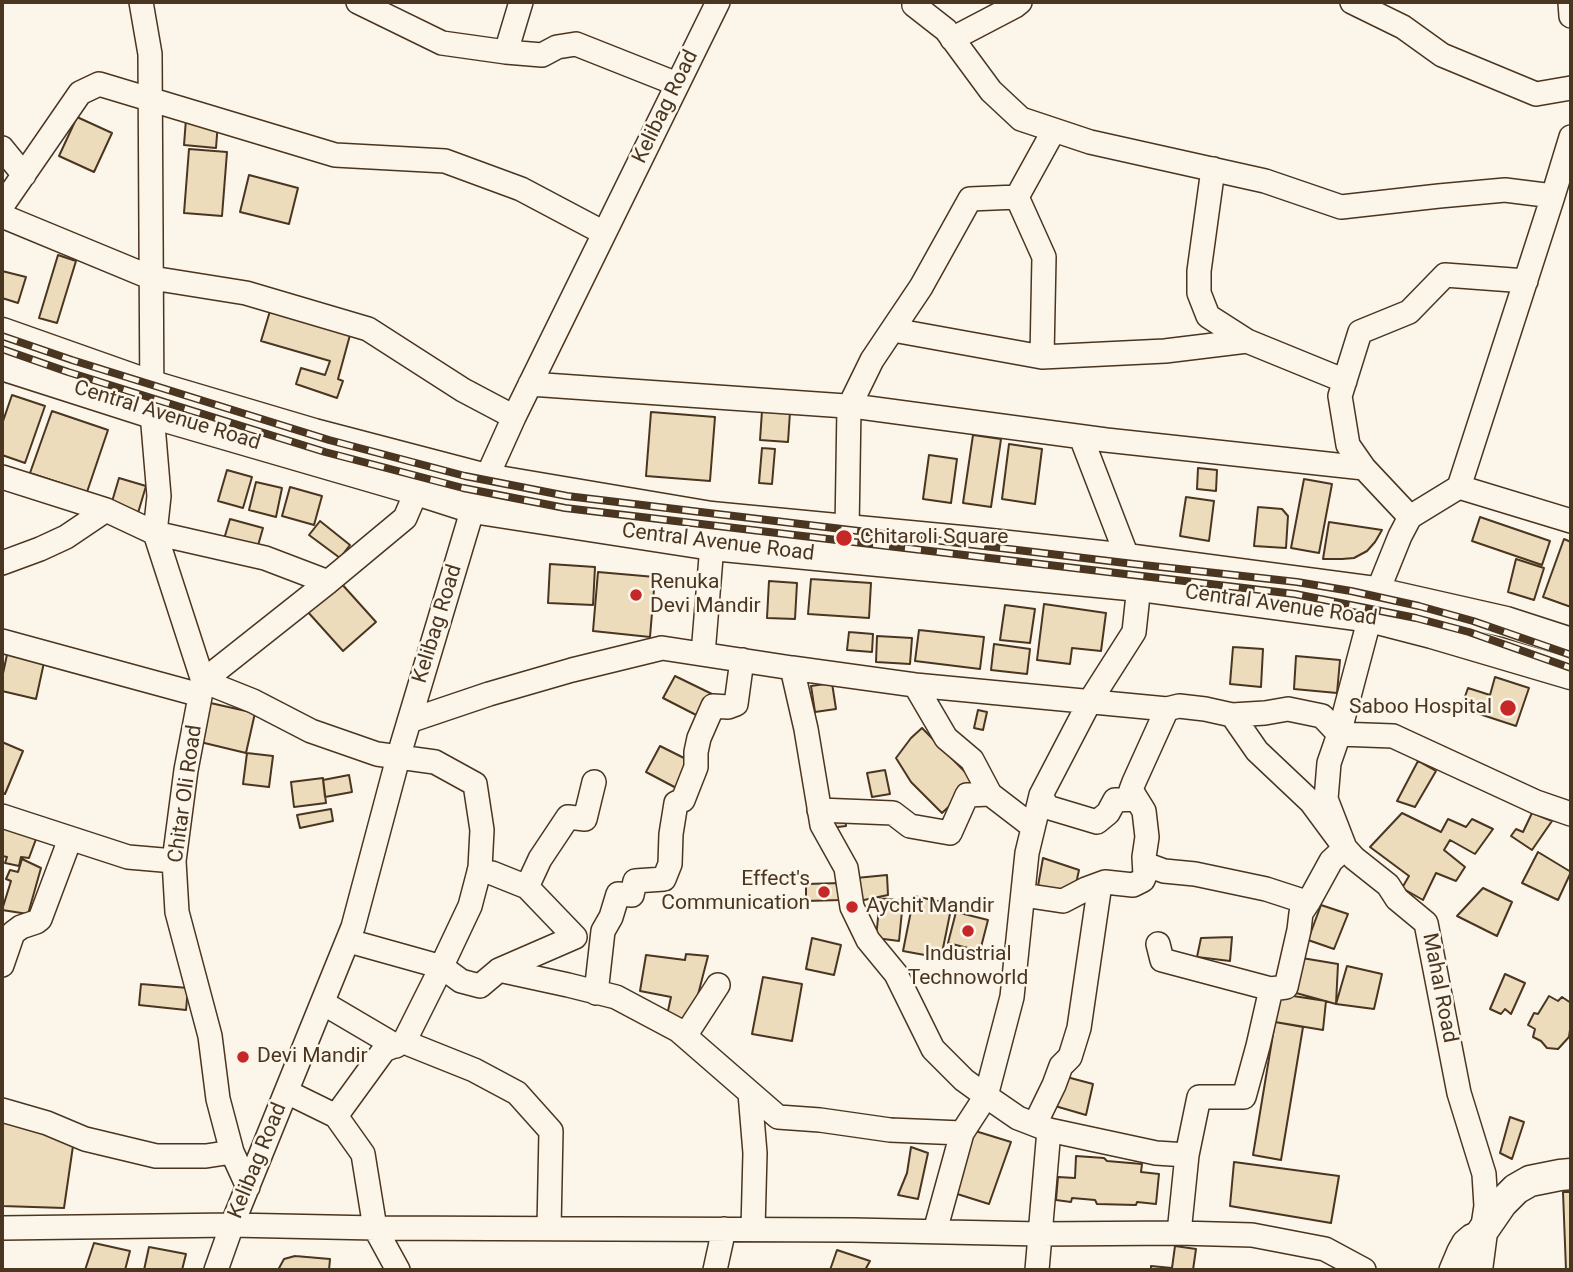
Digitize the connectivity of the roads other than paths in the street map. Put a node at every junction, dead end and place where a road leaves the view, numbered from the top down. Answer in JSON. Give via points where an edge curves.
{"nodes":[{"id":1,"x":141,"y":2,"type":"edge"},
{"id":2,"x":358,"y":2,"type":"edge"},
{"id":3,"x":521,"y":2,"type":"edge"},
{"id":4,"x":718,"y":2,"type":"edge"},
{"id":5,"x":1020,"y":2,"type":"edge"},
{"id":6,"x":1352,"y":2,"type":"edge"},
{"id":7,"x":1570,"y":2,"type":"edge"},
{"id":8,"x":911,"y":3,"type":"edge"},
{"id":9,"x":1571,"y":16,"type":"edge"},
{"id":10,"x":952,"y":39,"type":"junction"},
{"id":11,"x":506,"y":52,"type":"junction"},
{"id":12,"x":677,"y":84,"type":"junction"},
{"id":13,"x":1571,"y":88,"type":"edge"},
{"id":14,"x":150,"y":98,"type":"junction"},
{"id":15,"x":1054,"y":130,"type":"junction"},
{"id":16,"x":1571,"y":137,"type":"edge"},
{"id":17,"x":2,"y":148,"type":"edge"},
{"id":18,"x":1213,"y":170,"type":"junction"},
{"id":19,"x":24,"y":175,"type":"junction"},
{"id":20,"x":1553,"y":196,"type":"junction"},
{"id":21,"x":1017,"y":197,"type":"junction"},
{"id":22,"x":2,"y":206,"type":"edge"},
{"id":23,"x":2,"y":216,"type":"edge"},
{"id":24,"x":604,"y":233,"type":"junction"},
{"id":25,"x":152,"y":278,"type":"junction"},
{"id":26,"x":1526,"y":281,"type":"junction"},
{"id":27,"x":893,"y":330,"type":"junction"},
{"id":28,"x":2,"y":333,"type":"edge"},
{"id":29,"x":1247,"y":341,"type":"junction"},
{"id":30,"x":1042,"y":357,"type":"junction"},
{"id":31,"x":2,"y":365,"type":"edge"},
{"id":32,"x":1345,"y":382,"type":"junction"},
{"id":33,"x":530,"y":384,"type":"junction"},
{"id":34,"x":152,"y":399,"type":"junction"},
{"id":35,"x":849,"y":407,"type":"junction"},
{"id":36,"x":514,"y":416,"type":"junction"},
{"id":37,"x":1081,"y":437,"type":"junction"},
{"id":38,"x":1364,"y":468,"type":"junction"},
{"id":39,"x":2,"y":477,"type":"edge"},
{"id":40,"x":486,"y":479,"type":"junction"},
{"id":41,"x":1459,"y":487,"type":"junction"},
{"id":42,"x":417,"y":490,"type":"junction"},
{"id":43,"x":473,"y":508,"type":"junction"},
{"id":44,"x":106,"y":510,"type":"junction"},
{"id":45,"x":1410,"y":517,"type":"junction"},
{"id":46,"x":1571,"y":521,"type":"edge"},
{"id":47,"x":847,"y":530,"type":"junction"},
{"id":48,"x":155,"y":533,"type":"junction"},
{"id":49,"x":712,"y":545,"type":"junction"},
{"id":50,"x":2,"y":564,"type":"edge"},
{"id":51,"x":1134,"y":573,"type":"junction"},
{"id":52,"x":328,"y":582,"type":"junction"},
{"id":53,"x":1373,"y":605,"type":"junction"},
{"id":54,"x":2,"y":641,"type":"edge"},
{"id":55,"x":1571,"y":643,"type":"edge"},
{"id":56,"x":703,"y":654,"type":"junction"},
{"id":57,"x":742,"y":660,"type":"junction"},
{"id":58,"x":792,"y":668,"type":"junction"},
{"id":59,"x":1571,"y":674,"type":"edge"},
{"id":60,"x":915,"y":685,"type":"junction"},
{"id":61,"x":202,"y":688,"type":"junction"},
{"id":62,"x":1090,"y":701,"type":"junction"},
{"id":63,"x":1167,"y":709,"type":"junction"},
{"id":64,"x":1231,"y":715,"type":"junction"},
{"id":65,"x":409,"y":721,"type":"junction"},
{"id":66,"x":1339,"y":734,"type":"junction"},
{"id":67,"x":398,"y":758,"type":"junction"},
{"id":68,"x":594,"y":782,"type":"dead end"},
{"id":69,"x":990,"y":794,"type":"junction"},
{"id":70,"x":1041,"y":795,"type":"junction"},
{"id":71,"x":1136,"y":799,"type":"junction"},
{"id":72,"x":820,"y":810,"type":"junction"},
{"id":73,"x":1571,"y":814,"type":"edge"},
{"id":74,"x":2,"y":816,"type":"edge"},
{"id":75,"x":1033,"y":827,"type":"junction"},
{"id":76,"x":70,"y":839,"type":"junction"},
{"id":77,"x":1345,"y":848,"type":"junction"},
{"id":78,"x":174,"y":861,"type":"junction"},
{"id":79,"x":1144,"y":864,"type":"junction"},
{"id":80,"x":479,"y":872,"type":"junction"},
{"id":81,"x":1100,"y":884,"type":"junction"},
{"id":82,"x":527,"y":887,"type":"junction"},
{"id":83,"x":1023,"y":895,"type":"junction"},
{"id":84,"x":1309,"y":901,"type":"junction"},
{"id":85,"x":349,"y":941,"type":"junction"},
{"id":86,"x":1158,"y":943,"type":"dead end"},
{"id":87,"x":2,"y":965,"type":"edge"},
{"id":88,"x":442,"y":967,"type":"junction"},
{"id":89,"x":499,"y":971,"type":"junction"},
{"id":90,"x":718,"y":985,"type":"dead end"},
{"id":91,"x":1271,"y":989,"type":"junction"},
{"id":92,"x":596,"y":993,"type":"junction"},
{"id":93,"x":323,"y":1003,"type":"junction"},
{"id":94,"x":685,"y":1036,"type":"junction"},
{"id":95,"x":400,"y":1044,"type":"junction"},
{"id":96,"x":286,"y":1092,"type":"junction"},
{"id":97,"x":750,"y":1093,"type":"junction"},
{"id":98,"x":986,"y":1096,"type":"junction"},
{"id":99,"x":2,"y":1110,"type":"edge"},
{"id":100,"x":336,"y":1116,"type":"junction"},
{"id":101,"x":1042,"y":1127,"type":"junction"},
{"id":102,"x":962,"y":1133,"type":"junction"},
{"id":103,"x":232,"y":1152,"type":"junction"},
{"id":104,"x":1187,"y":1155,"type":"junction"},
{"id":105,"x":1571,"y":1174,"type":"edge"},
{"id":106,"x":248,"y":1187,"type":"junction"},
{"id":107,"x":232,"y":1224,"type":"junction"},
{"id":108,"x":2,"y":1228,"type":"edge"},
{"id":109,"x":375,"y":1228,"type":"junction"},
{"id":110,"x":549,"y":1228,"type":"junction"},
{"id":111,"x":724,"y":1229,"type":"junction"},
{"id":112,"x":753,"y":1229,"type":"junction"},
{"id":113,"x":935,"y":1231,"type":"junction"},
{"id":114,"x":1482,"y":1232,"type":"junction"},
{"id":115,"x":1179,"y":1233,"type":"junction"},
{"id":116,"x":1040,"y":1234,"type":"junction"},
{"id":117,"x":216,"y":1270,"type":"edge"},
{"id":118,"x":398,"y":1270,"type":"edge"},
{"id":119,"x":715,"y":1270,"type":"edge"},
{"id":120,"x":1037,"y":1270,"type":"edge"},
{"id":121,"x":1364,"y":1270,"type":"edge"},
{"id":122,"x":1451,"y":1270,"type":"edge"},
{"id":123,"x":1477,"y":1270,"type":"edge"}],
"edges":[{"from":1,"to":14,"type":"street","via":[[150,54]]},
{"from":2,"to":11,"type":"street","via":[[442,43]]},
{"from":3,"to":11,"type":"street"},
{"from":4,"to":12,"type":"street","name":"Kelibag Road"},
{"from":5,"to":10,"type":"street"},
{"from":6,"to":13,"type":"street","via":[[1403,27],[1442,55],[1536,94]]},
{"from":7,"to":9,"type":"street"},
{"from":8,"to":10,"type":"street"},
{"from":10,"to":15,"type":"street","via":[[991,91],[1021,119]]},
{"from":11,"to":12,"type":"street","via":[[542,55],[576,44]]},
{"from":12,"to":24,"type":"street","name":"Kelibag Road"},
{"from":14,"to":19,"type":"street","via":[[99,84],[80,93]]},
{"from":14,"to":24,"type":"street","via":[[335,155],[445,161],[521,189]]},
{"from":14,"to":25,"type":"street"},
{"from":15,"to":18,"type":"street"},
{"from":15,"to":21,"type":"street"},
{"from":16,"to":20,"type":"street"},
{"from":17,"to":19,"type":"street"},
{"from":18,"to":20,"type":"street","via":[[1265,181],[1341,208],[1504,190]]},
{"from":18,"to":29,"type":"street","via":[[1199,293],[1208,316]]},
{"from":19,"to":22,"type":"street"},
{"from":20,"to":26,"type":"street"},
{"from":21,"to":27,"type":"street","via":[[970,199]]},
{"from":21,"to":30,"type":"street","via":[[1044,257]]},
{"from":23,"to":25,"type":"street"},
{"from":24,"to":33,"type":"street","name":"Kelibag Road"},
{"from":25,"to":34,"type":"street"},
{"from":25,"to":36,"type":"street","via":[[246,293],[368,329],[463,390]]},
{"from":26,"to":32,"type":"street","via":[[1445,275],[1409,312],[1360,332]]},
{"from":26,"to":41,"type":"street"},
{"from":27,"to":30,"type":"street"},
{"from":27,"to":35,"type":"street"},
{"from":28,"to":34,"type":"main road"},
{"from":29,"to":30,"type":"street","via":[[1166,351]]},
{"from":29,"to":32,"type":"street"},
{"from":31,"to":34,"type":"main road","name":"Central Avenue Road"},
{"from":32,"to":38,"type":"street","via":[[1340,396],[1348,444]]},
{"from":33,"to":35,"type":"street"},
{"from":33,"to":36,"type":"street","name":"Kelibag Road"},
{"from":34,"to":40,"type":"main road","via":[[314,434]]},
{"from":34,"to":42,"type":"main road","name":"Central Avenue Road"},
{"from":34,"to":48,"type":"street","via":[[159,496]]},
{"from":35,"to":37,"type":"street"},
{"from":35,"to":47,"type":"street"},
{"from":36,"to":40,"type":"street","name":"Kelibag Road"},
{"from":37,"to":38,"type":"street"},
{"from":37,"to":51,"type":"street"},
{"from":38,"to":45,"type":"street"},
{"from":39,"to":44,"type":"street"},
{"from":40,"to":43,"type":"street","name":"Kelibag Road"},
{"from":40,"to":47,"type":"main road","via":[[711,517]]},
{"from":41,"to":45,"type":"street"},
{"from":41,"to":46,"type":"street"},
{"from":42,"to":43,"type":"main road","name":"Central Avenue Road"},
{"from":42,"to":52,"type":"street","via":[[405,519]]},
{"from":43,"to":49,"type":"main road","name":"Central Avenue Road"},
{"from":43,"to":65,"type":"street","name":"Kelibag Road"},
{"from":44,"to":48,"type":"street"},
{"from":44,"to":50,"type":"street","via":[[66,537]]},
{"from":45,"to":53,"type":"street","name":"Mahal Road"},
{"from":47,"to":51,"type":"main road"},
{"from":48,"to":52,"type":"street","via":[[265,558]]},
{"from":48,"to":61,"type":"street"},
{"from":49,"to":51,"type":"main road","name":"Central Avenue Road"},
{"from":49,"to":56,"type":"street"},
{"from":51,"to":53,"type":"main road","name":"Central Avenue Road"},
{"from":51,"to":62,"type":"street","via":[[1134,632]]},
{"from":52,"to":61,"type":"street"},
{"from":53,"to":55,"type":"main road","via":[[1506,622]]},
{"from":53,"to":59,"type":"main road","name":"Central Avenue Road","via":[[1432,633]]},
{"from":53,"to":66,"type":"street","name":"Mahal Road"},
{"from":54,"to":61,"type":"street"},
{"from":56,"to":57,"type":"street"},
{"from":56,"to":65,"type":"street","via":[[662,648],[572,670]]},
{"from":57,"to":58,"type":"street"},
{"from":57,"to":92,"type":"street","via":[[736,704],[713,706],[699,738],[696,767],[684,800],[676,803],[670,864],[664,879],[635,881],[632,895],[618,894],[603,931]]},
{"from":58,"to":60,"type":"street"},
{"from":58,"to":72,"type":"street"},
{"from":60,"to":62,"type":"street"},
{"from":60,"to":69,"type":"street","via":[[946,738],[972,760]]},
{"from":61,"to":67,"type":"street","via":[[253,701],[311,731]]},
{"from":61,"to":78,"type":"street","name":"Chitar Oli Road"},
{"from":62,"to":63,"type":"street"},
{"from":62,"to":70,"type":"street"},
{"from":63,"to":64,"type":"street","via":[[1179,706]]},
{"from":63,"to":71,"type":"street","via":[[1134,782]]},
{"from":64,"to":66,"type":"street","via":[[1288,709],[1322,716]]},
{"from":64,"to":77,"type":"street","via":[[1258,751],[1311,802]]},
{"from":65,"to":67,"type":"street","name":"Kelibag Road"},
{"from":66,"to":73,"type":"street","via":[[1393,736]]},
{"from":66,"to":77,"type":"street","name":"Mahal Road","via":[[1329,763],[1326,799]]},
{"from":67,"to":80,"type":"street","via":[[435,762],[475,784],[482,830]]},
{"from":67,"to":85,"type":"street","name":"Kelibag Road"},
{"from":68,"to":82,"type":"street","via":[[585,820],[568,817]]},
{"from":69,"to":72,"type":"street","via":[[967,795],[950,833],[910,826],[893,813]]},
{"from":69,"to":75,"type":"street"},
{"from":70,"to":71,"type":"street","via":[[1047,807],[1097,822],[1115,800]]},
{"from":70,"to":75,"type":"street"},
{"from":71,"to":79,"type":"street","via":[[1144,811]]},
{"from":72,"to":98,"type":"street","via":[[822,825],[846,868],[852,908],[868,940],[896,974],[933,1049]]},
{"from":74,"to":76,"type":"street"},
{"from":75,"to":83,"type":"street"},
{"from":76,"to":78,"type":"street","via":[[128,858]]},
{"from":76,"to":87,"type":"street","via":[[40,919],[13,933]]},
{"from":77,"to":84,"type":"street","via":[[1331,861]]},
{"from":77,"to":114,"type":"street","name":"Mahal Road","via":[[1426,923],[1459,1093],[1484,1174]]},
{"from":78,"to":103,"type":"street","name":"Chitar Oli Road","via":[[177,912],[210,1036],[218,1099]]},
{"from":79,"to":81,"type":"street","via":[[1145,875],[1139,883]]},
{"from":79,"to":84,"type":"street"},
{"from":80,"to":82,"type":"street"},
{"from":80,"to":88,"type":"street","via":[[470,906]]},
{"from":81,"to":83,"type":"street","via":[[1063,901]]},
{"from":81,"to":101,"type":"street","via":[[1079,1028],[1070,1057],[1061,1066]]},
{"from":82,"to":89,"type":"street","via":[[575,937]]},
{"from":83,"to":98,"type":"street","via":[[1012,998]]},
{"from":84,"to":91,"type":"street","via":[[1301,913],[1286,987]]},
{"from":85,"to":88,"type":"street"},
{"from":85,"to":93,"type":"street","name":"Kelibag Road"},
{"from":86,"to":91,"type":"street","via":[[1162,960]]},
{"from":88,"to":89,"type":"street","via":[[461,982],[480,986]]},
{"from":88,"to":95,"type":"street"},
{"from":89,"to":92,"type":"street"},
{"from":90,"to":94,"type":"street"},
{"from":91,"to":104,"type":"street","via":[[1244,1097],[1199,1097]]},
{"from":92,"to":94,"type":"street","via":[[616,997]]},
{"from":93,"to":95,"type":"street"},
{"from":93,"to":96,"type":"street","name":"Kelibag Road"},
{"from":94,"to":97,"type":"street"},
{"from":95,"to":100,"type":"street","via":[[384,1051]]},
{"from":95,"to":110,"type":"street","via":[[474,1070],[517,1093],[551,1131]]},
{"from":96,"to":100,"type":"street"},
{"from":96,"to":106,"type":"street","name":"Kelibag Road"},
{"from":97,"to":102,"type":"street","via":[[778,1117]]},
{"from":97,"to":112,"type":"street","via":[[755,1153]]},
{"from":98,"to":101,"type":"street","via":[[1018,1118]]},
{"from":98,"to":102,"type":"street"},
{"from":99,"to":103,"type":"street","via":[[85,1139],[156,1156]]},
{"from":100,"to":109,"type":"street","via":[[363,1154]]},
{"from":101,"to":104,"type":"street","via":[[1156,1153]]},
{"from":101,"to":116,"type":"street"},
{"from":102,"to":113,"type":"street"},
{"from":103,"to":106,"type":"street","name":"Chitar Oli Road"},
{"from":104,"to":115,"type":"street"},
{"from":105,"to":114,"type":"main road","via":[[1530,1181],[1516,1189]]},
{"from":106,"to":107,"type":"street","name":"Kelibag Road"},
{"from":107,"to":108,"type":"street"},
{"from":107,"to":109,"type":"street"},
{"from":107,"to":117,"type":"street","name":"Kelibag Road"},
{"from":109,"to":110,"type":"street"},
{"from":109,"to":118,"type":"street"},
{"from":110,"to":111,"type":"street"},
{"from":111,"to":112,"type":"street"},
{"from":111,"to":119,"type":"street"},
{"from":112,"to":113,"type":"street"},
{"from":113,"to":116,"type":"street"},
{"from":114,"to":122,"type":"street","via":[[1464,1242]]},
{"from":114,"to":123,"type":"main road"},
{"from":115,"to":116,"type":"street"},
{"from":115,"to":121,"type":"street","via":[[1251,1235],[1325,1249]]},
{"from":116,"to":120,"type":"street"}]}
